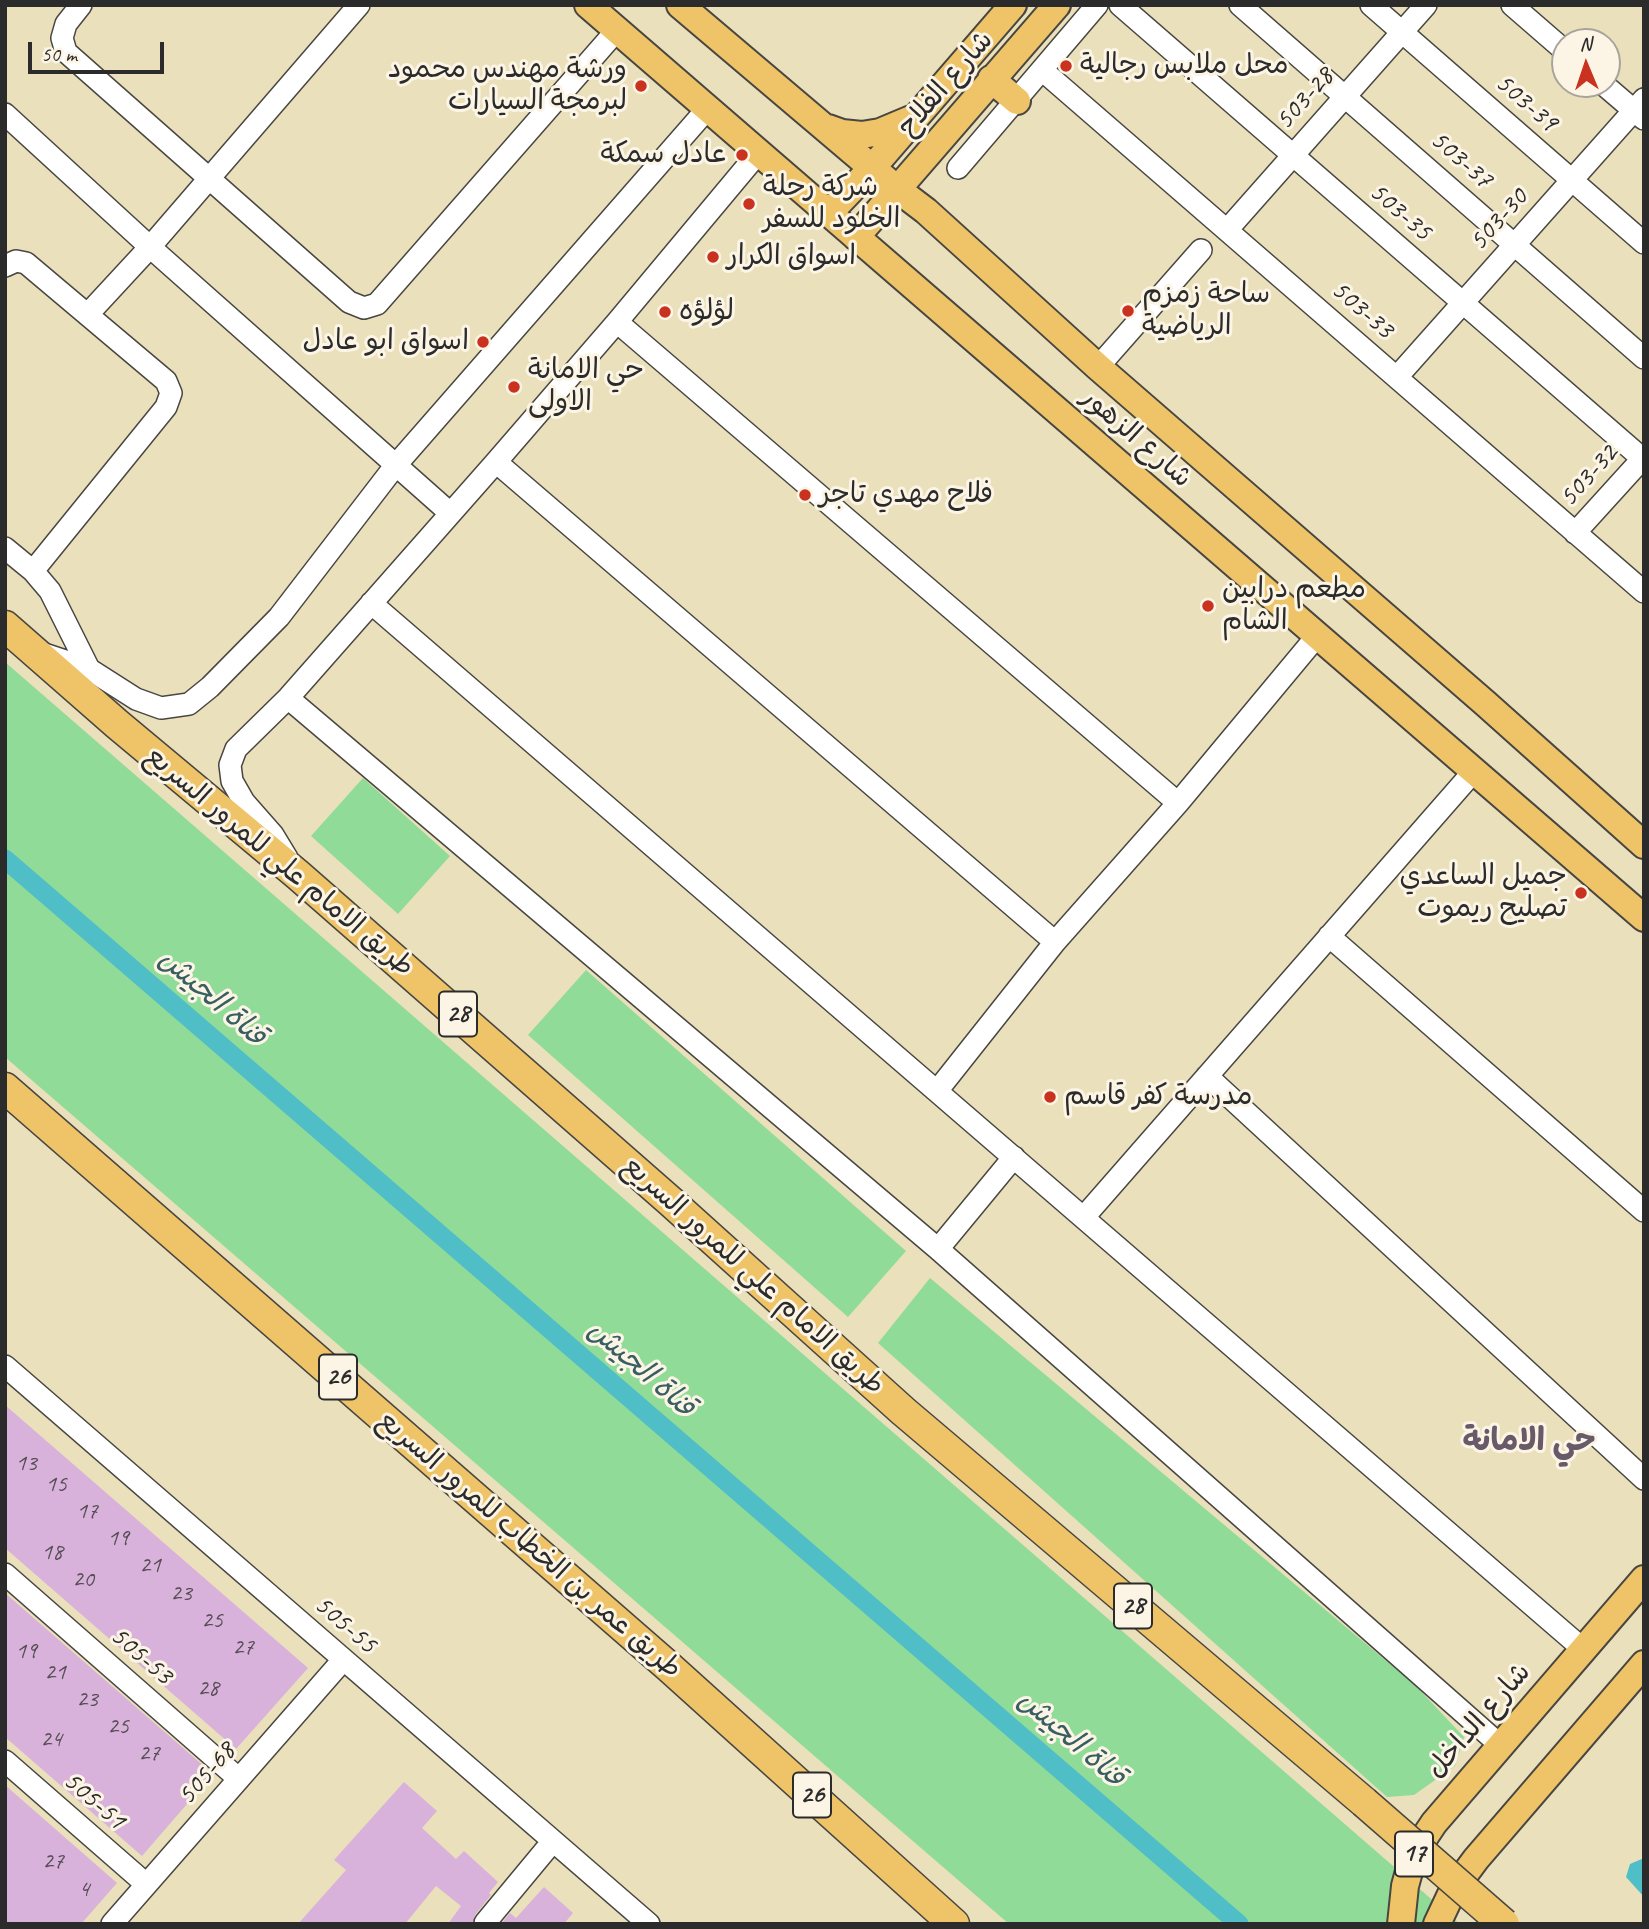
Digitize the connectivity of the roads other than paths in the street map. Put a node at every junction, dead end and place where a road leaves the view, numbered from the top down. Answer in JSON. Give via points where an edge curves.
{"nodes":[{"id":1,"x":81,"y":5,"type":"edge"},
{"id":2,"x":359,"y":5,"type":"edge"},
{"id":3,"x":588,"y":5,"type":"edge"},
{"id":4,"x":680,"y":5,"type":"edge"},
{"id":5,"x":1057,"y":5,"type":"edge"},
{"id":6,"x":1097,"y":5,"type":"edge"},
{"id":7,"x":1120,"y":5,"type":"edge"},
{"id":8,"x":1241,"y":5,"type":"edge"},
{"id":9,"x":1371,"y":5,"type":"edge"},
{"id":10,"x":1426,"y":5,"type":"edge"},
{"id":11,"x":1512,"y":5,"type":"edge"},
{"id":12,"x":1003,"y":9,"type":"edge"},
{"id":13,"x":617,"y":30,"type":"junction"},
{"id":14,"x":1402,"y":32,"type":"junction"},
{"id":15,"x":1551,"y":39,"type":"edge"},
{"id":16,"x":1042,"y":70,"type":"junction"},
{"id":17,"x":991,"y":79,"type":"junction"},
{"id":18,"x":1345,"y":96,"type":"junction"},
{"id":19,"x":1621,"y":96,"type":"edge"},
{"id":20,"x":1017,"y":101,"type":"junction"},
{"id":21,"x":708,"y":107,"type":"junction"},
{"id":22,"x":1641,"y":110,"type":"edge"},
{"id":23,"x":5,"y":114,"type":"edge"},
{"id":24,"x":916,"y":117,"type":"junction"},
{"id":25,"x":823,"y":125,"type":"junction"},
{"id":26,"x":934,"y":147,"type":"junction"},
{"id":27,"x":759,"y":152,"type":"junction"},
{"id":28,"x":1293,"y":155,"type":"junction"},
{"id":29,"x":872,"y":167,"type":"junction"},
{"id":30,"x":958,"y":168,"type":"dead end"},
{"id":31,"x":208,"y":180,"type":"junction"},
{"id":32,"x":1572,"y":180,"type":"junction"},
{"id":33,"x":897,"y":189,"type":"junction"},
{"id":34,"x":926,"y":211,"type":"junction"},
{"id":35,"x":829,"y":213,"type":"junction"},
{"id":36,"x":1227,"y":230,"type":"junction"},
{"id":37,"x":856,"y":237,"type":"junction"},
{"id":38,"x":1644,"y":243,"type":"edge"},
{"id":39,"x":1515,"y":245,"type":"junction"},
{"id":40,"x":150,"y":247,"type":"junction"},
{"id":41,"x":1202,"y":250,"type":"dead end"},
{"id":42,"x":5,"y":267,"type":"edge"},
{"id":43,"x":1463,"y":303,"type":"junction"},
{"id":44,"x":88,"y":314,"type":"junction"},
{"id":45,"x":617,"y":322,"type":"junction"},
{"id":46,"x":1644,"y":358,"type":"edge"},
{"id":47,"x":1098,"y":367,"type":"junction"},
{"id":48,"x":1397,"y":377,"type":"junction"},
{"id":49,"x":1643,"y":459,"type":"edge"},
{"id":50,"x":496,"y":462,"type":"junction"},
{"id":51,"x":395,"y":466,"type":"junction"},
{"id":52,"x":450,"y":513,"type":"junction"},
{"id":53,"x":1575,"y":533,"type":"junction"},
{"id":54,"x":5,"y":548,"type":"edge"},
{"id":55,"x":33,"y":571,"type":"junction"},
{"id":56,"x":1644,"y":592,"type":"edge"},
{"id":57,"x":371,"y":603,"type":"junction"},
{"id":58,"x":5,"y":626,"type":"edge"},
{"id":59,"x":1317,"y":636,"type":"junction"},
{"id":60,"x":33,"y":650,"type":"junction"},
{"id":61,"x":89,"y":669,"type":"junction"},
{"id":62,"x":288,"y":698,"type":"junction"},
{"id":63,"x":1474,"y":771,"type":"junction"},
{"id":64,"x":1178,"y":803,"type":"junction"},
{"id":65,"x":1644,"y":845,"type":"edge"},
{"id":66,"x":298,"y":875,"type":"junction"},
{"id":67,"x":1644,"y":918,"type":"edge"},
{"id":68,"x":1329,"y":936,"type":"junction"},
{"id":69,"x":1055,"y":942,"type":"junction"},
{"id":70,"x":1207,"y":1076,"type":"junction"},
{"id":71,"x":5,"y":1088,"type":"edge"},
{"id":72,"x":937,"y":1091,"type":"junction"},
{"id":73,"x":1014,"y":1157,"type":"junction"},
{"id":74,"x":1644,"y":1211,"type":"edge"},
{"id":75,"x":1084,"y":1217,"type":"junction"},
{"id":76,"x":938,"y":1249,"type":"junction"},
{"id":77,"x":5,"y":1366,"type":"edge"},
{"id":78,"x":1644,"y":1479,"type":"edge"},
{"id":79,"x":5,"y":1574,"type":"edge"},
{"id":80,"x":1644,"y":1579,"type":"edge"},
{"id":81,"x":1583,"y":1649,"type":"junction"},
{"id":82,"x":343,"y":1660,"type":"junction"},
{"id":83,"x":1644,"y":1664,"type":"edge"},
{"id":84,"x":1500,"y":1745,"type":"junction"},
{"id":85,"x":5,"y":1760,"type":"edge"},
{"id":86,"x":239,"y":1779,"type":"junction"},
{"id":87,"x":553,"y":1841,"type":"junction"},
{"id":88,"x":146,"y":1884,"type":"junction"},
{"id":89,"x":485,"y":1923,"type":"edge"},
{"id":90,"x":112,"y":1924,"type":"edge"},
{"id":91,"x":649,"y":1924,"type":"edge"},
{"id":92,"x":954,"y":1924,"type":"edge"},
{"id":93,"x":1401,"y":1924,"type":"edge"},
{"id":94,"x":1437,"y":1924,"type":"edge"},
{"id":95,"x":1504,"y":1924,"type":"edge"}],
"edges":[{"from":1,"to":31,"type":"street","via":[[66,24],[62,38],[66,52]]},
{"from":2,"to":31,"type":"street"},
{"from":3,"to":13,"type":"main road","name":"شارع الزهور"},
{"from":4,"to":25,"type":"main road","name":"شارع الزهور"},
{"from":5,"to":17,"type":"main road","name":"شارع الفلاح"},
{"from":6,"to":16,"type":"street"},
{"from":7,"to":28,"type":"street","name":"503-35"},
{"from":8,"to":18,"type":"street","name":"503-37"},
{"from":9,"to":14,"type":"street","name":"503-39"},
{"from":10,"to":14,"type":"street","name":"503-28"},
{"from":11,"to":15,"type":"street"},
{"from":12,"to":24,"type":"main road","name":"شارع الفلاح"},
{"from":13,"to":21,"type":"main road","name":"شارع الزهور"},
{"from":13,"to":31,"type":"street","via":[[377,304],[364,308],[349,302]]},
{"from":14,"to":18,"type":"street","name":"503-28"},
{"from":14,"to":32,"type":"street","name":"503-39"},
{"from":16,"to":20,"type":"street"},
{"from":16,"to":36,"type":"street","name":"503-33"},
{"from":17,"to":20,"type":"main road"},
{"from":17,"to":26,"type":"main road","name":"شارع الفلاح"},
{"from":18,"to":28,"type":"street","name":"503-28"},
{"from":18,"to":39,"type":"street","name":"503-37"},
{"from":19,"to":22,"type":"street"},
{"from":20,"to":30,"type":"street"},
{"from":21,"to":27,"type":"main road","name":"شارع الزهور"},
{"from":21,"to":51,"type":"street"},
{"from":22,"to":32,"type":"street","name":"503-30"},
{"from":23,"to":40,"type":"street"},
{"from":24,"to":25,"type":"main road","via":[[862,135]]},
{"from":24,"to":29,"type":"main road","name":"شارع الفلاح"},
{"from":25,"to":29,"type":"main road","name":"شارع الزهور"},
{"from":26,"to":33,"type":"main road","name":"شارع الفلاح"},
{"from":26,"to":34,"type":"main road"},
{"from":27,"to":35,"type":"main road","name":"شارع الزهور"},
{"from":27,"to":45,"type":"street"},
{"from":28,"to":36,"type":"street","name":"503-28"},
{"from":28,"to":43,"type":"street","name":"503-35"},
{"from":29,"to":33,"type":"main road","name":"شارع الزهور"},
{"from":29,"to":35,"type":"main road","name":"شارع الفلاح"},
{"from":31,"to":40,"type":"street"},
{"from":32,"to":38,"type":"street","name":"503-39"},
{"from":32,"to":39,"type":"street","name":"503-30"},
{"from":33,"to":34,"type":"main road","name":"شارع الزهور"},
{"from":33,"to":37,"type":"main road","name":"شارع الفلاح"},
{"from":34,"to":47,"type":"main road","name":"شارع الزهور"},
{"from":35,"to":37,"type":"main road","name":"شارع الزهور"},
{"from":36,"to":48,"type":"street","name":"503-33"},
{"from":37,"to":59,"type":"main road","name":"شارع الزهور"},
{"from":39,"to":43,"type":"street","name":"503-30"},
{"from":39,"to":46,"type":"street","name":"503-37"},
{"from":40,"to":44,"type":"street"},
{"from":40,"to":51,"type":"street"},
{"from":41,"to":47,"type":"street"},
{"from":42,"to":44,"type":"street","via":[[16,261],[26,263]]},
{"from":43,"to":48,"type":"street","name":"503-30"},
{"from":43,"to":49,"type":"street","name":"503-35"},
{"from":44,"to":55,"type":"street","via":[[166,381],[171,393],[166,407]]},
{"from":45,"to":50,"type":"street"},
{"from":45,"to":64,"type":"street"},
{"from":47,"to":65,"type":"main road","name":"شارع الزهور"},
{"from":48,"to":53,"type":"street","name":"503-33"},
{"from":49,"to":53,"type":"street","name":"503-32"},
{"from":50,"to":52,"type":"street"},
{"from":50,"to":69,"type":"street"},
{"from":51,"to":52,"type":"street"},
{"from":51,"to":61,"type":"street","via":[[279,617],[189,704],[161,708],[136,699]]},
{"from":52,"to":57,"type":"street"},
{"from":53,"to":56,"type":"street","name":"503-33"},
{"from":54,"to":55,"type":"street"},
{"from":55,"to":61,"type":"street","via":[[57,602]]},
{"from":57,"to":62,"type":"street"},
{"from":57,"to":72,"type":"street"},
{"from":58,"to":60,"type":"highway","name":"طريق الامام علي للمرور السريع","number":"28"},
{"from":59,"to":63,"type":"main road","name":"شارع الزهور"},
{"from":59,"to":64,"type":"street"},
{"from":60,"to":61,"type":"street"},
{"from":60,"to":66,"type":"highway","name":"طريق الامام علي للمرور السريع","number":"28"},
{"from":62,"to":66,"type":"street","via":[[236,749],[230,765],[232,781],[244,802],[273,835]]},
{"from":62,"to":76,"type":"street"},
{"from":63,"to":67,"type":"main road","name":"شارع الزهور"},
{"from":63,"to":68,"type":"street"},
{"from":64,"to":69,"type":"street"},
{"from":66,"to":95,"type":"highway","name":"طريق الامام علي للمرور السريع","number":"28","bridge":true,"via":[[903,1411]]},
{"from":68,"to":70,"type":"street"},
{"from":68,"to":74,"type":"street"},
{"from":69,"to":72,"type":"street"},
{"from":70,"to":75,"type":"street"},
{"from":70,"to":78,"type":"street"},
{"from":71,"to":92,"type":"highway","name":"طريق عمر بن الخطاب للمرور السريع","number":"26","via":[[670,1667]]},
{"from":72,"to":73,"type":"street"},
{"from":73,"to":75,"type":"street"},
{"from":73,"to":76,"type":"street"},
{"from":75,"to":81,"type":"street"},
{"from":76,"to":84,"type":"street"},
{"from":77,"to":82,"type":"street","name":"505-55"},
{"from":79,"to":86,"type":"street","name":"505-53"},
{"from":80,"to":81,"type":"main road","name":"شارع الداخل"},
{"from":81,"to":84,"type":"main road","name":"شارع الداخل"},
{"from":82,"to":86,"type":"street","name":"505-68"},
{"from":82,"to":87,"type":"street","name":"505-55"},
{"from":83,"to":94,"type":"main road","number":"17","via":[[1453,1890]]},
{"from":84,"to":93,"type":"main road","name":"شارع الداخل","number":"17","via":[[1414,1853]]},
{"from":85,"to":88,"type":"street","name":"505-51"},
{"from":86,"to":88,"type":"street","name":"505-68"},
{"from":87,"to":89,"type":"street"},
{"from":87,"to":91,"type":"street","name":"505-55"},
{"from":88,"to":90,"type":"street","name":"505-68"}]}
